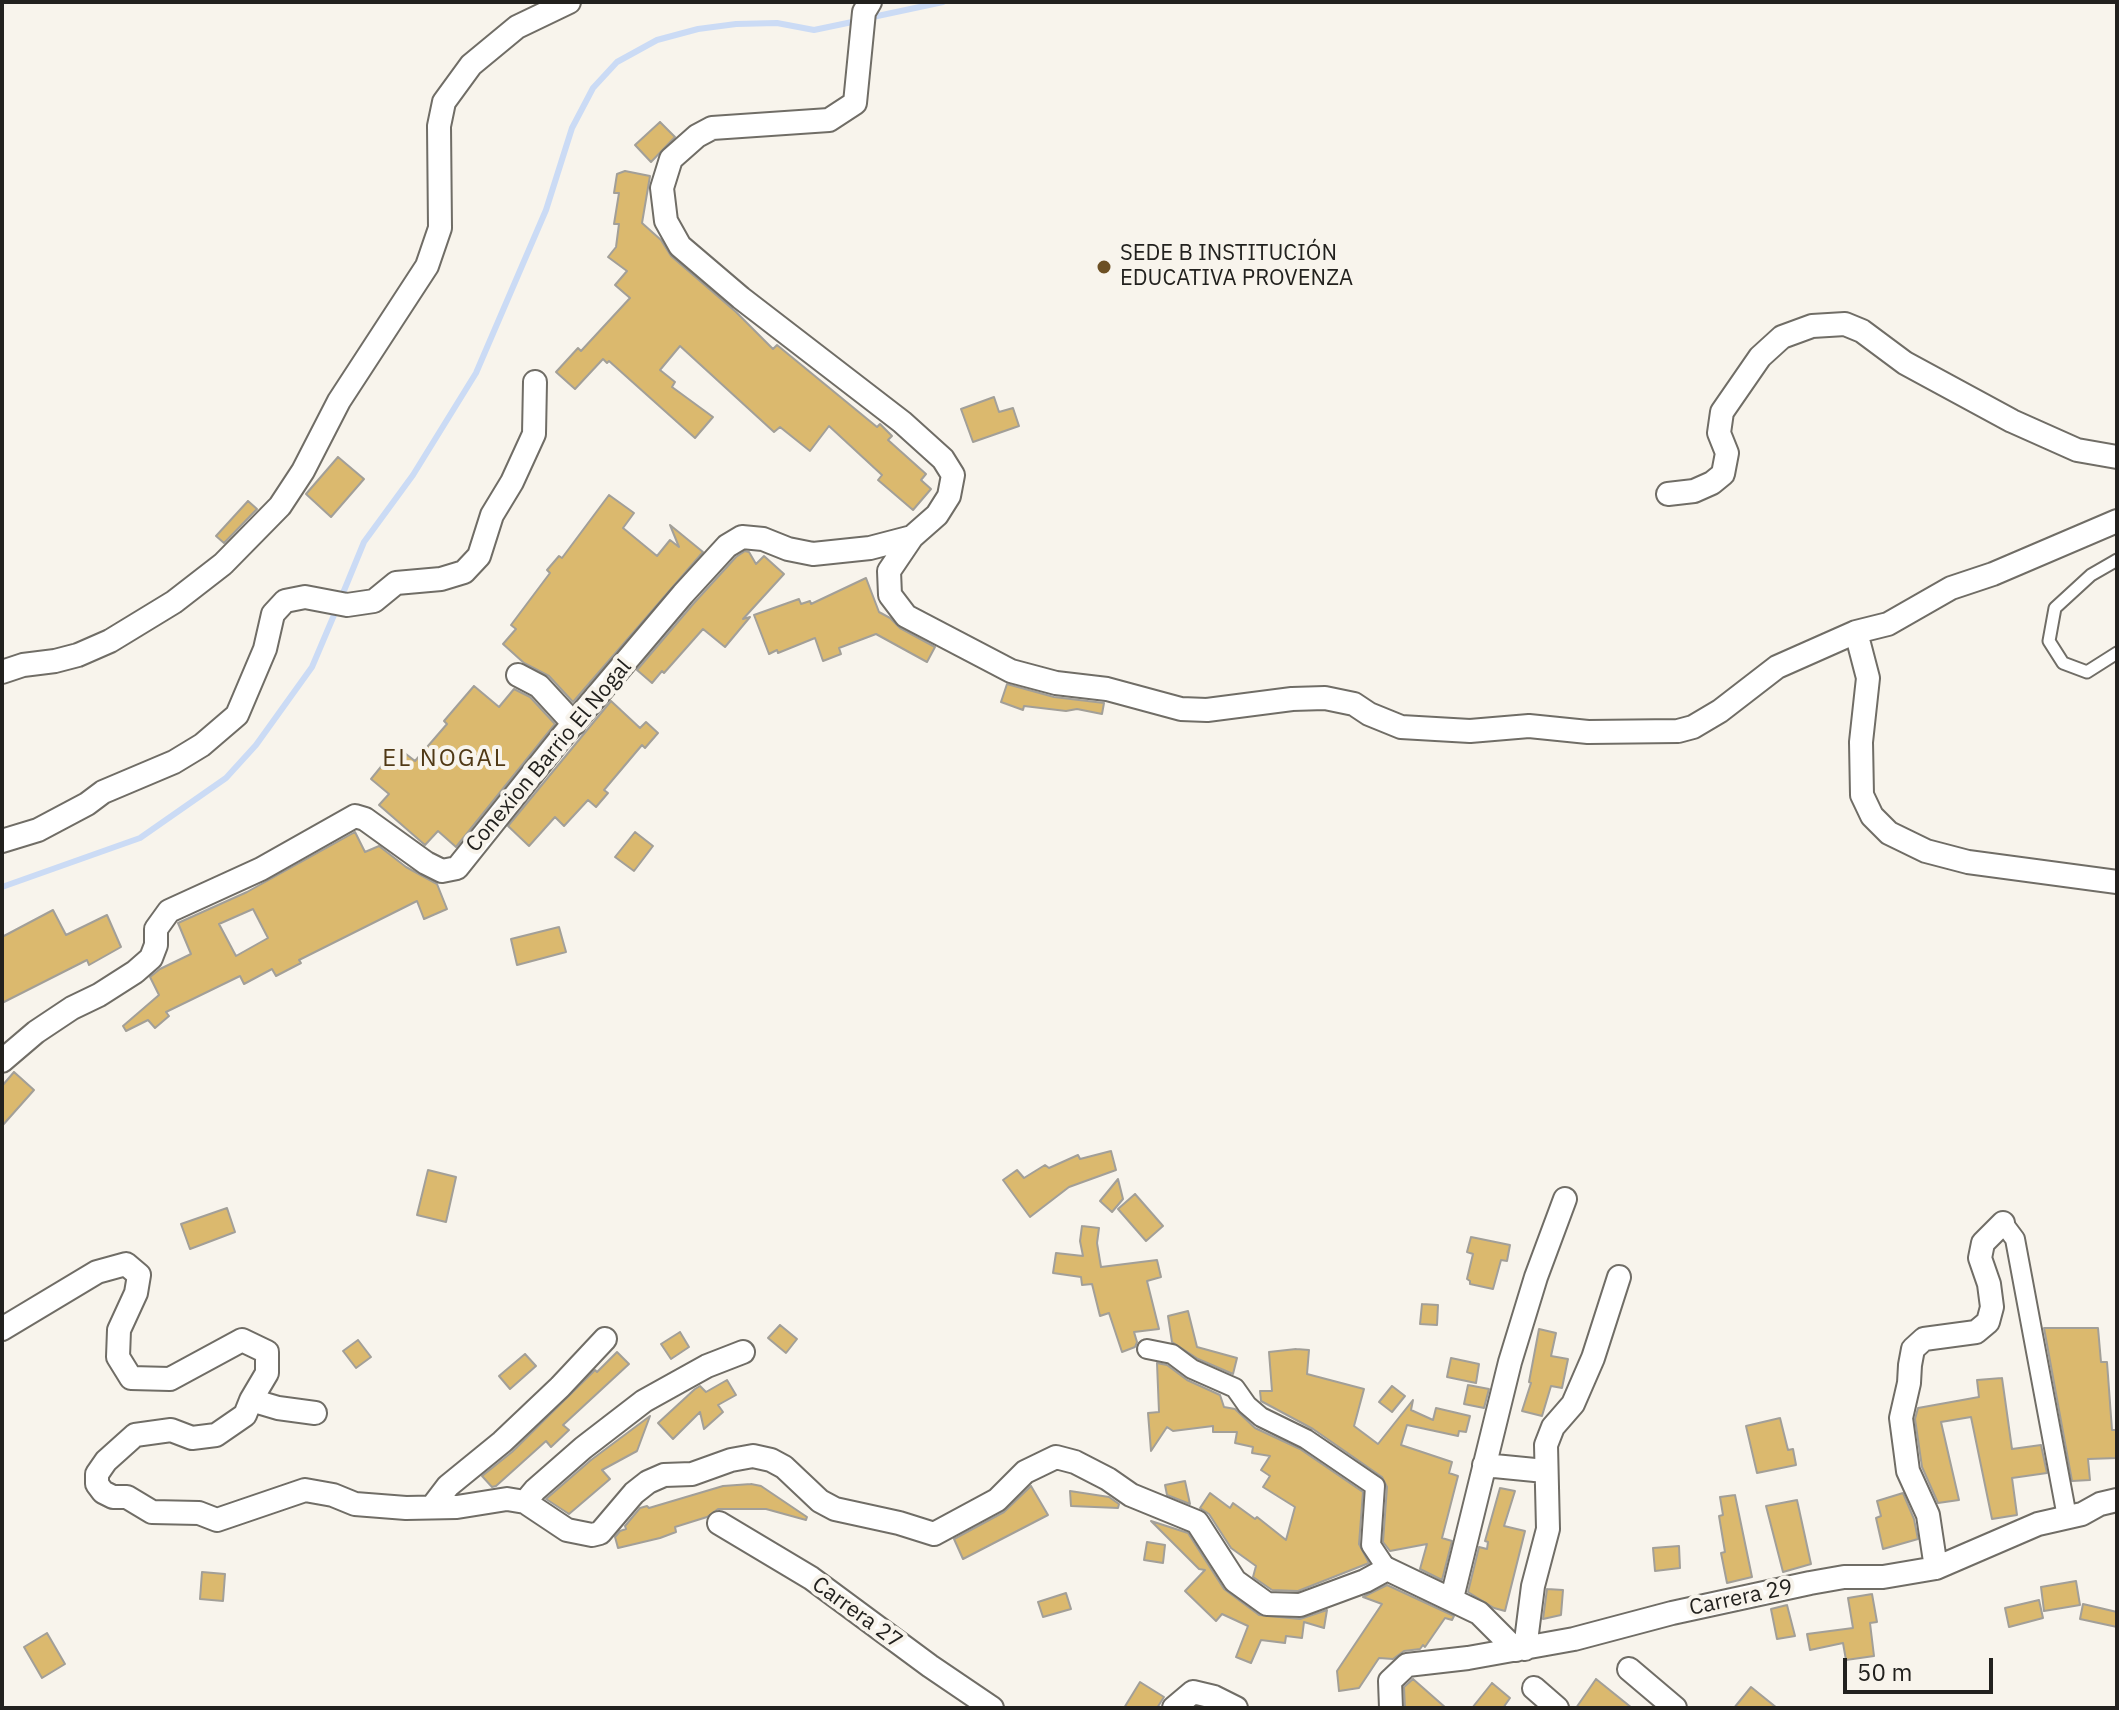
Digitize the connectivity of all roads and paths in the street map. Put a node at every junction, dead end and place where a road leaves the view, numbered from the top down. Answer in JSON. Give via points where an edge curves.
{"nodes":[{"id":1,"x":569,"y":2,"type":"edge"},
{"id":2,"x":870,"y":2,"type":"edge"},
{"id":3,"x":535,"y":382,"type":"dead end"},
{"id":4,"x":2117,"y":457,"type":"edge"},
{"id":5,"x":1668,"y":494,"type":"dead end"},
{"id":6,"x":2117,"y":521,"type":"edge"},
{"id":7,"x":912,"y":537,"type":"junction"},
{"id":8,"x":2117,"y":560,"type":"edge"},
{"id":9,"x":1856,"y":632,"type":"junction"},
{"id":10,"x":2117,"y":653,"type":"edge"},
{"id":11,"x":2,"y":672,"type":"edge"},
{"id":12,"x":518,"y":675,"type":"dead end"},
{"id":13,"x":574,"y":724,"type":"junction"},
{"id":14,"x":2,"y":841,"type":"edge"},
{"id":15,"x":2117,"y":882,"type":"edge"},
{"id":16,"x":2,"y":1061,"type":"edge"},
{"id":17,"x":1565,"y":1199,"type":"dead end"},
{"id":18,"x":2003,"y":1223,"type":"joint"},
{"id":19,"x":1619,"y":1277,"type":"dead end"},
{"id":20,"x":2,"y":1329,"type":"edge"},
{"id":21,"x":605,"y":1339,"type":"dead end"},
{"id":22,"x":1147,"y":1349,"type":"dead end"},
{"id":23,"x":743,"y":1352,"type":"dead end"},
{"id":24,"x":251,"y":1400,"type":"junction"},
{"id":25,"x":315,"y":1413,"type":"dead end"},
{"id":26,"x":1484,"y":1465,"type":"junction"},
{"id":27,"x":1545,"y":1471,"type":"junction"},
{"id":28,"x":2117,"y":1500,"type":"edge"},
{"id":29,"x":525,"y":1502,"type":"junction"},
{"id":30,"x":432,"y":1507,"type":"junction"},
{"id":31,"x":2067,"y":1517,"type":"junction"},
{"id":32,"x":719,"y":1523,"type":"dead end"},
{"id":33,"x":1936,"y":1568,"type":"junction"},
{"id":34,"x":1387,"y":1569,"type":"junction"},
{"id":35,"x":1452,"y":1598,"type":"junction"},
{"id":36,"x":1521,"y":1649,"type":"junction"},
{"id":37,"x":1629,"y":1669,"type":"dead end"},
{"id":38,"x":1534,"y":1688,"type":"dead end"},
{"id":39,"x":992,"y":1708,"type":"edge"},
{"id":40,"x":1174,"y":1708,"type":"edge"},
{"id":41,"x":1236,"y":1708,"type":"edge"},
{"id":42,"x":1391,"y":1708,"type":"edge"},
{"id":43,"x":1557,"y":1708,"type":"edge"},
{"id":44,"x":1675,"y":1708,"type":"edge"}],
"edges":[{"from":1,"to":11,"type":"street","via":[[517,27],[471,65],[444,102],[439,126],[440,228],[427,266],[339,401],[280,506],[223,564],[110,641],[78,655]]},
{"from":2,"to":7,"type":"street","via":[[864,12],[855,103],[829,120],[712,128],[671,159],[662,188],[666,221],[680,246],[943,459],[953,475],[949,496]]},
{"from":3,"to":14,"type":"street","via":[[534,434],[492,515],[479,556],[464,572],[396,583],[374,601],[285,601],[273,614],[265,649],[237,715],[202,745],[38,830]]},
{"from":4,"to":5,"type":"street","via":[[2077,450],[2012,421],[1905,363],[1862,331],[1845,324],[1812,326],[1782,337],[1760,357],[1722,412],[1719,433],[1727,453],[1723,474],[1694,491]]},
{"from":6,"to":9,"type":"street","via":[[1951,588],[1888,624]]},
{"from":7,"to":9,"type":"street","via":[[889,571],[890,595],[906,616],[1011,671],[1181,709],[1325,698],[1354,704],[1401,727],[1678,731],[1720,711],[1777,667]]},
{"from":7,"to":13,"type":"street","name":"Conexion Barrio El Nogal","via":[[813,554],[742,537],[709,563]]},
{"from":8,"to":10,"type":"lane","via":[[2091,575],[2055,608],[2049,641],[2063,663],[2087,672]]},
{"from":9,"to":15,"type":"street","via":[[1868,678],[1862,795],[1872,816],[1889,833],[1926,851],[1968,862]]},
{"from":12,"to":13,"type":"street","via":[[539,686]]},
{"from":13,"to":16,"type":"street","name":"Conexion Barrio El Nogal","via":[[457,868],[442,871],[426,863],[355,816],[261,869],[169,911],[156,929],[151,958],[36,1032]]},
{"from":17,"to":26,"type":"street","via":[[1514,1348]]},
{"from":18,"to":31,"type":"street","via":[[2015,1239]]},
{"from":18,"to":33,"type":"street","via":[[1983,1243],[1980,1258],[1992,1307],[1988,1322],[1976,1332],[1924,1339],[1913,1349],[1901,1418],[1908,1471],[1928,1515]]},
{"from":19,"to":27,"type":"street","via":[[1593,1358],[1573,1404],[1553,1427],[1546,1445]]},
{"from":20,"to":24,"type":"street","via":[[97,1272],[126,1264],[139,1275],[119,1330],[118,1357],[131,1378],[170,1379],[242,1340],[267,1352],[267,1373]]},
{"from":21,"to":30,"type":"street"},
{"from":22,"to":34,"type":"street","via":[[1172,1354],[1235,1388],[1261,1417],[1306,1439],[1375,1486],[1371,1545]]},
{"from":23,"to":29,"type":"street","via":[[644,1401]]},
{"from":24,"to":25,"type":"street"},
{"from":24,"to":30,"type":"street","via":[[245,1415],[216,1435],[192,1438],[171,1430],[135,1435],[106,1461],[97,1484],[103,1492],[127,1497],[152,1512],[199,1513],[217,1520],[305,1490],[355,1504]]},
{"from":26,"to":27,"type":"street"},
{"from":26,"to":35,"type":"street"},
{"from":27,"to":36,"type":"street","via":[[1548,1529]]},
{"from":28,"to":31,"type":"street","name":"Carrera 29"},
{"from":29,"to":30,"type":"street"},
{"from":29,"to":34,"type":"street","via":[[567,1530],[592,1535],[600,1533],[648,1482],[753,1456],[784,1467],[835,1509],[934,1534],[997,1500],[1025,1472],[1056,1457],[1189,1517],[1202,1527],[1235,1581],[1267,1604],[1300,1605]]},
{"from":31,"to":33,"type":"street","name":"Carrera 29"},
{"from":32,"to":39,"type":"street","name":"Carrera 27","via":[[811,1578]]},
{"from":33,"to":36,"type":"street","name":"Carrera 29","via":[[1810,1583]]},
{"from":34,"to":35,"type":"street"},
{"from":35,"to":36,"type":"street"},
{"from":36,"to":42,"type":"street","name":"Carrera 29","via":[[1407,1665],[1390,1681]]},
{"from":37,"to":44,"type":"street"},
{"from":38,"to":43,"type":"street"},
{"from":40,"to":41,"type":"street","via":[[1193,1692]]}]}
